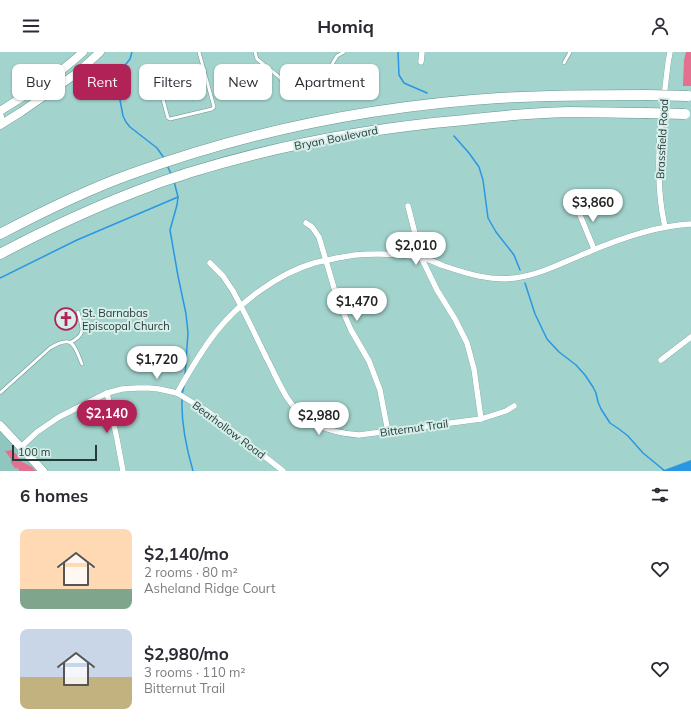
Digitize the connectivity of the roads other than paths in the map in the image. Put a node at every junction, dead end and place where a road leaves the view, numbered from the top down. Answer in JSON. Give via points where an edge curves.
{"nodes":[{"id":1,"x":83,"y":52,"type":"edge"},
{"id":2,"x":100,"y":52,"type":"edge"},
{"id":3,"x":199,"y":52,"type":"edge"},
{"id":4,"x":255,"y":52,"type":"edge"},
{"id":5,"x":344,"y":52,"type":"edge"},
{"id":6,"x":422,"y":52,"type":"edge"},
{"id":7,"x":570,"y":52,"type":"edge"},
{"id":8,"x":670,"y":52,"type":"edge"},
{"id":9,"x":421,"y":62,"type":"dead end"},
{"id":10,"x":564,"y":63,"type":"dead end"},
{"id":11,"x":202,"y":64,"type":"edge"},
{"id":12,"x":204,"y":70,"type":"joint"},
{"id":13,"x":689,"y":96,"type":"edge"},
{"id":14,"x":0,"y":111,"type":"edge"},
{"id":15,"x":688,"y":114,"type":"edge"},
{"id":16,"x":0,"y":125,"type":"edge"},
{"id":17,"x":575,"y":203,"type":"dead end"},
{"id":18,"x":408,"y":206,"type":"dead end"},
{"id":19,"x":306,"y":223,"type":"dead end"},
{"id":20,"x":691,"y":224,"type":"edge"},
{"id":21,"x":665,"y":227,"type":"junction"},
{"id":22,"x":0,"y":234,"type":"edge"},
{"id":23,"x":594,"y":249,"type":"junction"},
{"id":24,"x":0,"y":254,"type":"edge"},
{"id":25,"x":420,"y":257,"type":"junction"},
{"id":26,"x":326,"y":261,"type":"junction"},
{"id":27,"x":210,"y":264,"type":"dead end"},
{"id":28,"x":241,"y":306,"type":"junction"},
{"id":29,"x":78,"y":312,"type":"dead end"},
{"id":30,"x":691,"y":338,"type":"edge"},
{"id":31,"x":71,"y":342,"type":"junction"},
{"id":32,"x":661,"y":360,"type":"dead end"},
{"id":33,"x":82,"y":364,"type":"dead end"},
{"id":34,"x":0,"y":393,"type":"edge"},
{"id":35,"x":107,"y":393,"type":"junction"},
{"id":36,"x":177,"y":394,"type":"junction"},
{"id":37,"x":514,"y":406,"type":"dead end"},
{"id":38,"x":482,"y":418,"type":"junction"},
{"id":39,"x":0,"y":425,"type":"edge"},
{"id":40,"x":388,"y":432,"type":"junction"},
{"id":41,"x":21,"y":446,"type":"junction"},
{"id":42,"x":43,"y":471,"type":"edge"},
{"id":43,"x":123,"y":471,"type":"edge"},
{"id":44,"x":283,"y":471,"type":"edge"}],
"edges":[{"from":1,"to":14,"type":"main road","via":[[50,79]]},
{"from":2,"to":16,"type":"main road","via":[[77,73]]},
{"from":3,"to":11,"type":"lane"},
{"from":4,"to":5,"type":"lane","via":[[257,59],[290,87],[297,88],[306,85],[331,66],[337,56]]},
{"from":6,"to":9,"type":"street"},
{"from":7,"to":10,"type":"lane"},
{"from":8,"to":21,"type":"street","name":"Brassfield Road","via":[[660,135],[660,196]]},
{"from":12,"to":12,"type":"lane","via":[[214,107],[168,118],[160,82]]},
{"from":13,"to":22,"type":"highway","name":"Bryan Boulevard","bridge":true,"via":[[587,94],[498,98],[398,109],[315,123],[224,144],[131,174],[59,204]]},
{"from":15,"to":24,"type":"highway","name":"Bryan Boulevard","bridge":true,"via":[[569,112],[439,122],[348,134],[213,165],[148,186],[34,236]]},
{"from":17,"to":23,"type":"street"},
{"from":18,"to":25,"type":"street"},
{"from":19,"to":26,"type":"street","via":[[319,237]]},
{"from":20,"to":21,"type":"street"},
{"from":21,"to":23,"type":"street","via":[[626,236]]},
{"from":23,"to":25,"type":"street","via":[[534,274],[508,278],[469,274]]},
{"from":25,"to":26,"type":"street","via":[[375,254]]},
{"from":25,"to":38,"type":"street","via":[[468,343]]},
{"from":26,"to":28,"type":"street","via":[[302,268],[276,281]]},
{"from":26,"to":40,"type":"street","via":[[337,298],[351,330],[369,361],[380,390]]},
{"from":27,"to":28,"type":"street","name":"Bitternut Trail","via":[[223,276]]},
{"from":28,"to":36,"type":"street","via":[[215,333],[195,361]]},
{"from":28,"to":40,"type":"street","name":"Bitternut Trail","via":[[289,400],[305,417],[322,428],[344,434]]},
{"from":29,"to":31,"type":"lane","via":[[82,331],[81,335]]},
{"from":30,"to":32,"type":"street"},
{"from":31,"to":33,"type":"lane"},
{"from":31,"to":34,"type":"lane","via":[[50,348]]},
{"from":35,"to":36,"type":"street","name":"Bearhollow Road","via":[[137,388],[159,389]]},
{"from":35,"to":41,"type":"street","name":"Bearhollow Road","via":[[60,417]]},
{"from":35,"to":43,"type":"street"},
{"from":36,"to":44,"type":"street","name":"Bearhollow Road","via":[[207,412]]},
{"from":37,"to":38,"type":"street","name":"Bitternut Trail"},
{"from":38,"to":40,"type":"street","name":"Bitternut Trail"},
{"from":39,"to":41,"type":"main road"},
{"from":41,"to":42,"type":"main road"}]}
